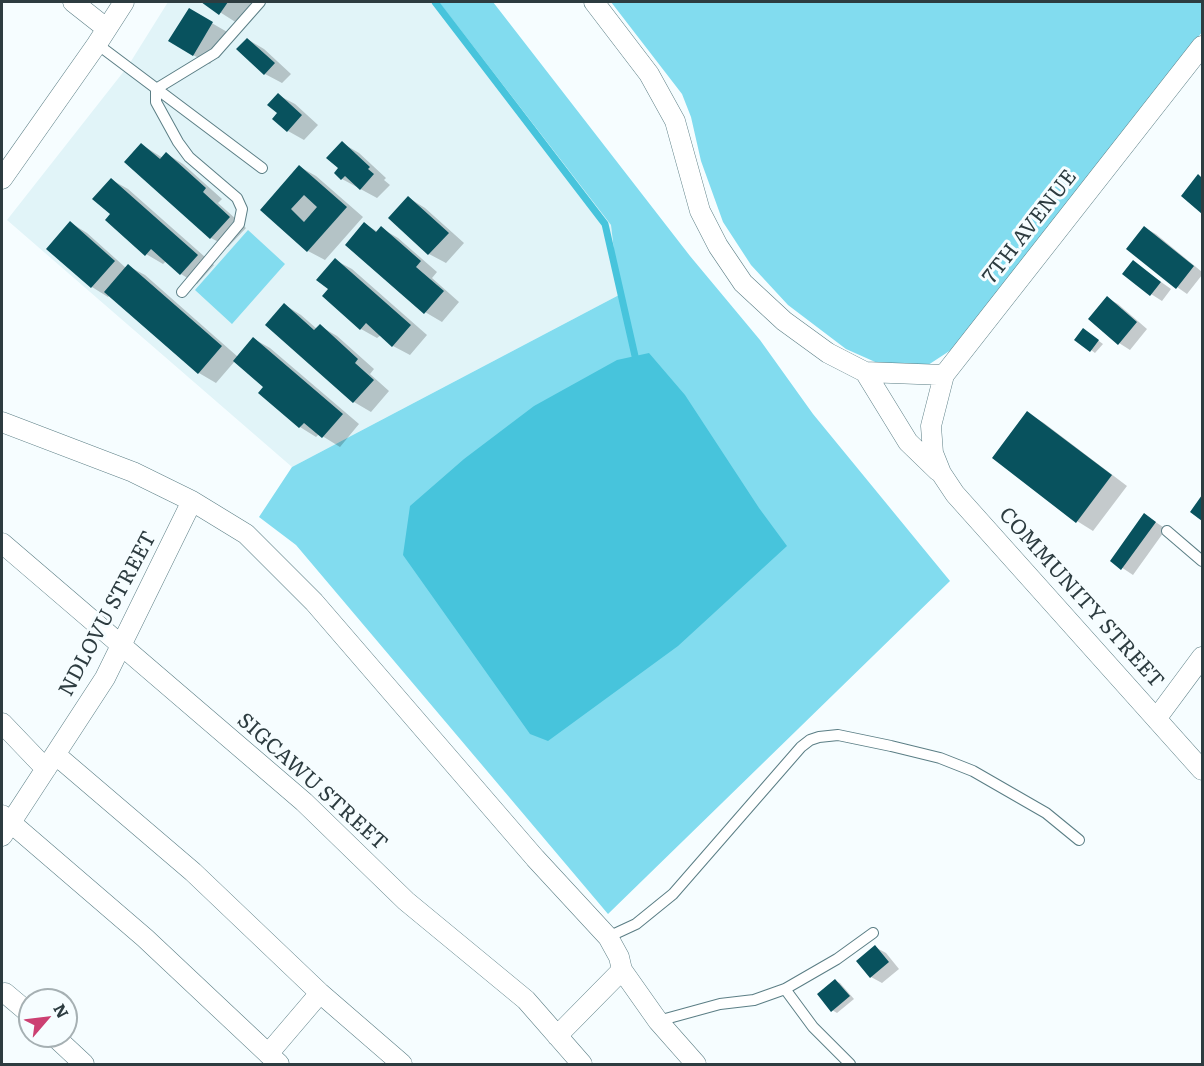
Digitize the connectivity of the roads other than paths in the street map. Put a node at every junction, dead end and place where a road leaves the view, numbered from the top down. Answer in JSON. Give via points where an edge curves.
{"nodes":[{"id":1,"x":73,"y":2,"type":"edge"},
{"id":2,"x":124,"y":2,"type":"edge"},
{"id":3,"x":260,"y":2,"type":"edge"},
{"id":4,"x":594,"y":2,"type":"edge"},
{"id":5,"x":102,"y":36,"type":"junction"},
{"id":6,"x":1203,"y":46,"type":"edge"},
{"id":7,"x":156,"y":88,"type":"junction"},
{"id":8,"x":8,"y":156,"type":"edge"},
{"id":9,"x":262,"y":168,"type":"dead end"},
{"id":10,"x":2,"y":179,"type":"edge"},
{"id":11,"x":182,"y":292,"type":"dead end"},
{"id":12,"x":865,"y":372,"type":"junction"},
{"id":13,"x":944,"y":375,"type":"junction"},
{"id":14,"x":2,"y":422,"type":"edge"},
{"id":15,"x":933,"y":453,"type":"joint"},
{"id":16,"x":940,"y":473,"type":"junction"},
{"id":17,"x":192,"y":501,"type":"junction"},
{"id":18,"x":1167,"y":531,"type":"dead end"},
{"id":19,"x":2,"y":543,"type":"edge"},
{"id":20,"x":1203,"y":561,"type":"edge"},
{"id":21,"x":122,"y":646,"type":"junction"},
{"id":22,"x":1203,"y":657,"type":"edge"},
{"id":23,"x":1156,"y":718,"type":"junction"},
{"id":24,"x":2,"y":723,"type":"edge"},
{"id":25,"x":51,"y":762,"type":"junction"},
{"id":26,"x":1203,"y":770,"type":"edge"},
{"id":27,"x":4,"y":824,"type":"edge"},
{"id":28,"x":1079,"y":840,"type":"dead end"},
{"id":29,"x":873,"y":933,"type":"dead end"},
{"id":30,"x":608,"y":937,"type":"junction"},
{"id":31,"x":622,"y":970,"type":"junction"},
{"id":32,"x":785,"y":989,"type":"junction"},
{"id":33,"x":5,"y":993,"type":"dead end"},
{"id":34,"x":320,"y":993,"type":"junction"},
{"id":35,"x":18,"y":1004,"type":"edge"},
{"id":36,"x":658,"y":1021,"type":"junction"},
{"id":37,"x":557,"y":1036,"type":"junction"},
{"id":38,"x":66,"y":1048,"type":"edge"},
{"id":39,"x":273,"y":1059,"type":"edge"},
{"id":40,"x":401,"y":1064,"type":"edge"},
{"id":41,"x":84,"y":1065,"type":"edge"},
{"id":42,"x":582,"y":1065,"type":"edge"},
{"id":43,"x":696,"y":1065,"type":"edge"},
{"id":44,"x":850,"y":1065,"type":"edge"}],
"edges":[{"from":1,"to":5,"type":"street"},
{"from":2,"to":5,"type":"street"},
{"from":3,"to":7,"type":"lane","via":[[215,53]]},
{"from":4,"to":12,"type":"street","via":[[649,74],[675,121],[700,211],[743,284],[765,306],[828,353]]},
{"from":5,"to":7,"type":"lane"},
{"from":5,"to":8,"type":"street"},
{"from":6,"to":13,"type":"street","name":"7TH AVENUE"},
{"from":7,"to":9,"type":"lane"},
{"from":7,"to":11,"type":"lane","via":[[156,102],[178,142],[189,157],[237,198],[242,209],[239,224]]},
{"from":8,"to":10,"type":"street"},
{"from":12,"to":13,"type":"street"},
{"from":12,"to":16,"type":"street","via":[[908,442]]},
{"from":13,"to":15,"type":"street","name":"7TH AVENUE","via":[[931,426]]},
{"from":14,"to":17,"type":"street","via":[[134,472]]},
{"from":15,"to":16,"type":"street","name":"COMMUNITY STREET"},
{"from":16,"to":23,"type":"street","name":"COMMUNITY STREET"},
{"from":17,"to":21,"type":"street","name":"NDLOVU STREET"},
{"from":17,"to":30,"type":"street","via":[[246,534],[314,602]]},
{"from":18,"to":20,"type":"lane"},
{"from":19,"to":21,"type":"street","name":"SIGCAWU STREET"},
{"from":21,"to":25,"type":"street","name":"NDLOVU STREET"},
{"from":21,"to":37,"type":"street","name":"SIGCAWU STREET","via":[[304,802],[406,902],[526,1000]]},
{"from":22,"to":23,"type":"street"},
{"from":23,"to":26,"type":"street","name":"COMMUNITY STREET"},
{"from":24,"to":25,"type":"street"},
{"from":25,"to":27,"type":"street","name":"NDLOVU STREET"},
{"from":25,"to":34,"type":"street","via":[[193,872]]},
{"from":27,"to":39,"type":"street","via":[[145,938]]},
{"from":28,"to":30,"type":"lane","via":[[1046,813],[972,771],[940,758],[838,735],[819,737],[801,747],[673,894],[636,924]]},
{"from":29,"to":32,"type":"lane"},
{"from":30,"to":31,"type":"street"},
{"from":31,"to":36,"type":"street"},
{"from":31,"to":37,"type":"street"},
{"from":32,"to":36,"type":"lane","via":[[754,1000],[720,1004]]},
{"from":32,"to":44,"type":"lane","via":[[813,1027]]},
{"from":33,"to":35,"type":"street"},
{"from":34,"to":39,"type":"street"},
{"from":34,"to":40,"type":"street"},
{"from":36,"to":43,"type":"street"},
{"from":37,"to":42,"type":"street","name":"SIGCAWU STREET"},
{"from":38,"to":41,"type":"street"}]}
